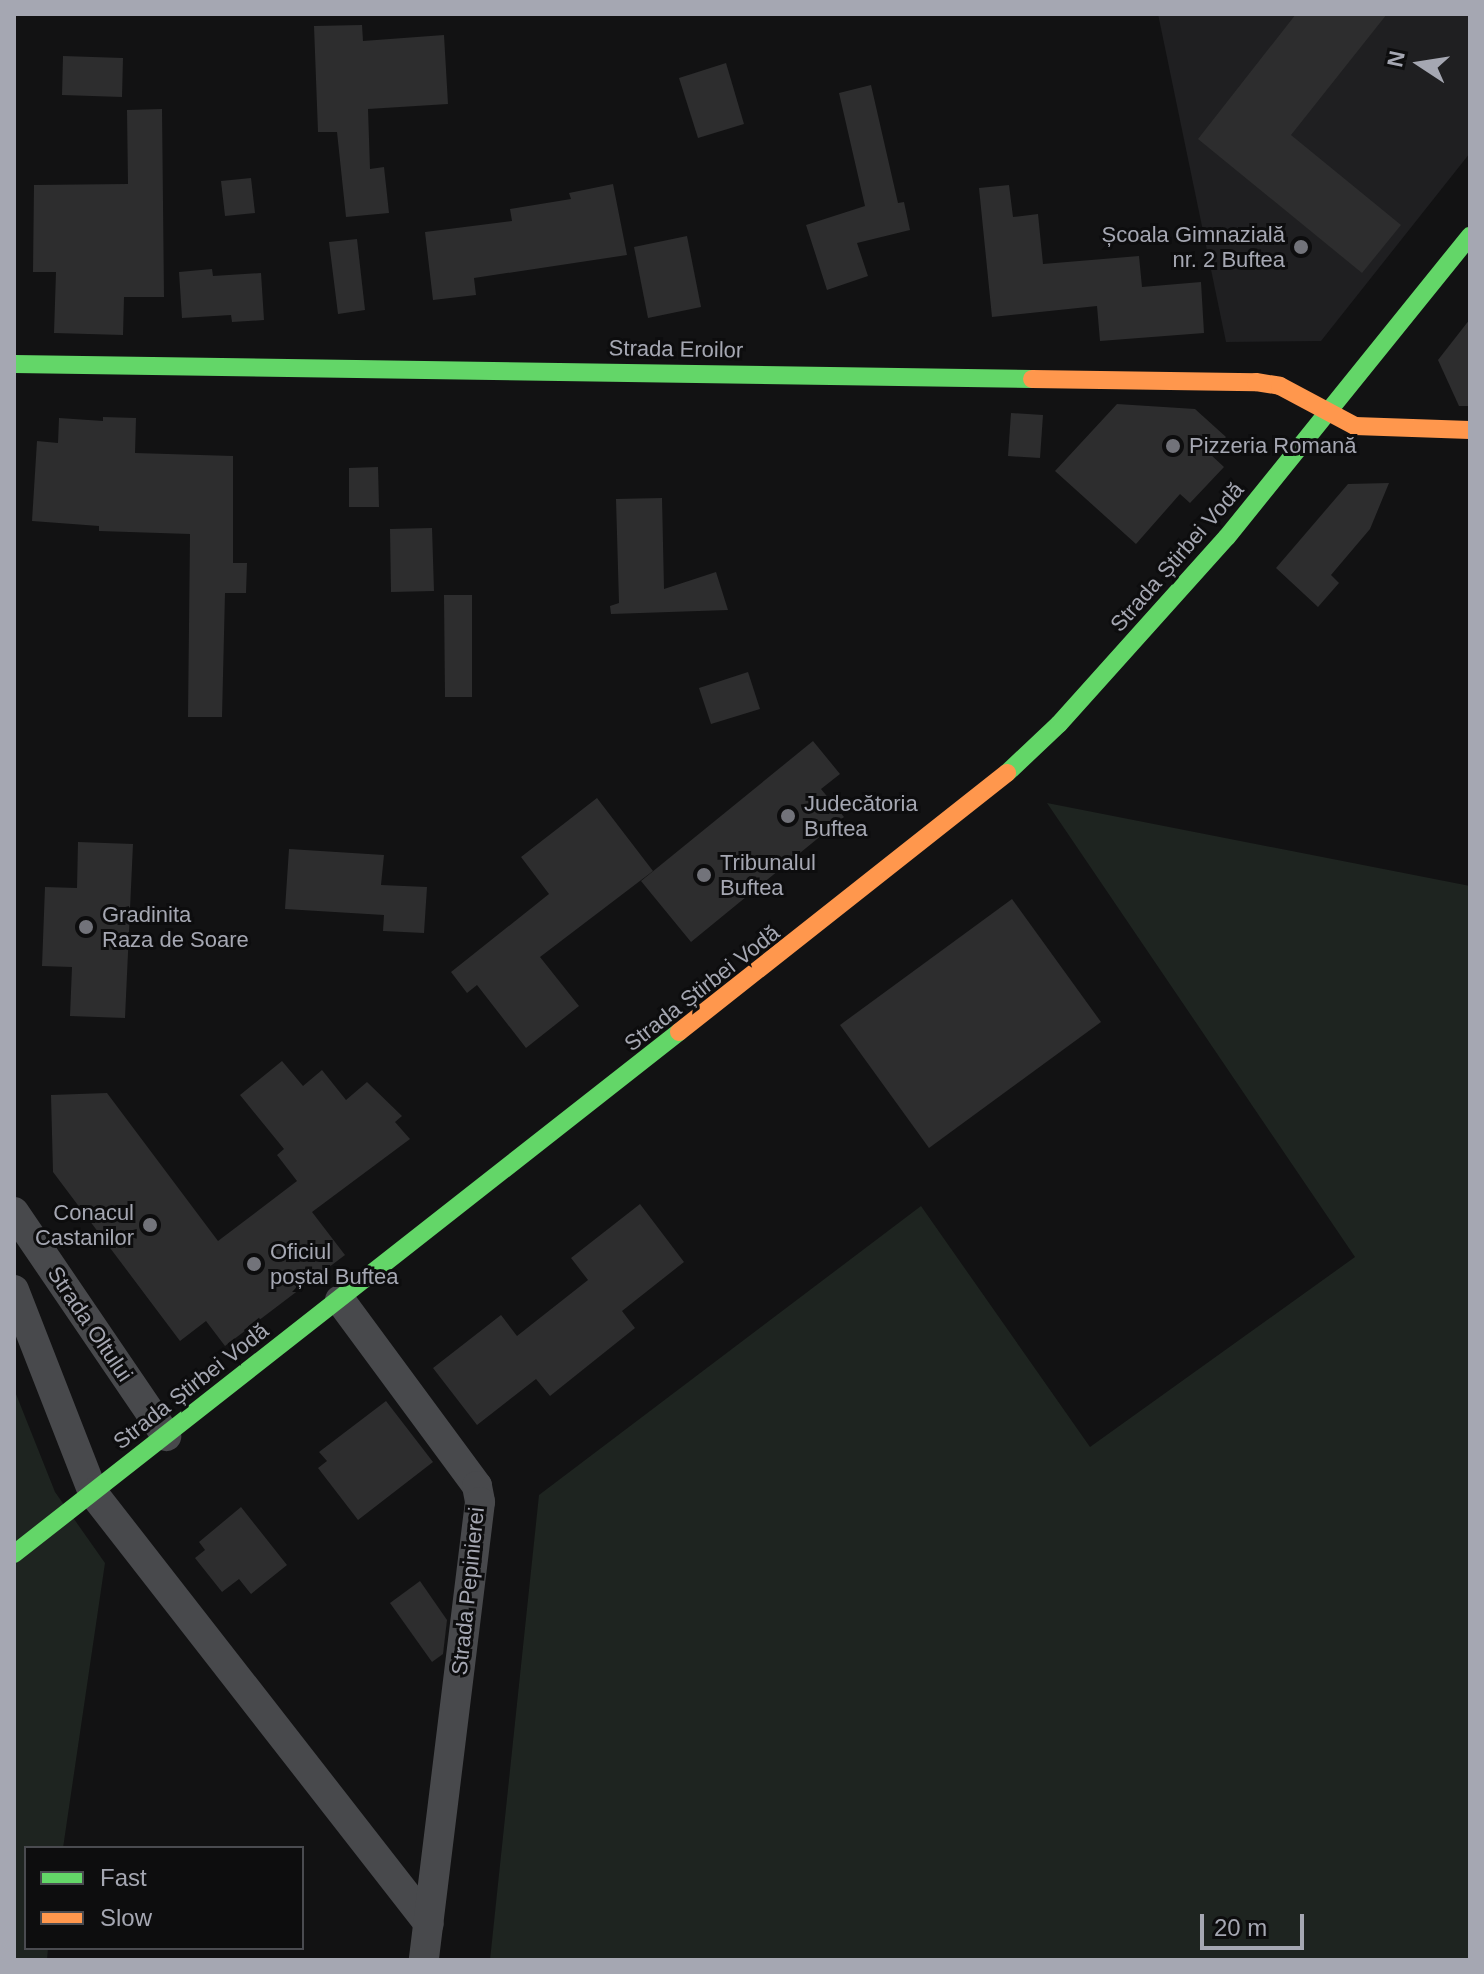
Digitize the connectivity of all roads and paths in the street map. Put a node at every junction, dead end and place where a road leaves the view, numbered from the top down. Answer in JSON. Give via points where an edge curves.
{"nodes":[{"id":1,"x":1470,"y":236,"type":"edge"},
{"id":2,"x":14,"y":364,"type":"edge"},
{"id":3,"x":1327,"y":416,"type":"junction"},
{"id":4,"x":1470,"y":430,"type":"edge"},
{"id":5,"x":14,"y":1212,"type":"edge"},
{"id":6,"x":14,"y":1290,"type":"edge"},
{"id":7,"x":340,"y":1300,"type":"junction"},
{"id":8,"x":166,"y":1436,"type":"junction"},
{"id":9,"x":93,"y":1493,"type":"junction"},
{"id":10,"x":14,"y":1554,"type":"edge"},
{"id":11,"x":429,"y":1924,"type":"junction"},
{"id":12,"x":424,"y":1960,"type":"edge"}],
"edges":[{"from":1,"to":3,"type":"street","name":"Strada Știrbei Vodă"},
{"from":2,"to":3,"type":"street","name":"Strada Eroilor","via":[[1256,382],[1305,398]]},
{"from":3,"to":4,"type":"street","name":"Strada Eroilor","via":[[1378,431]]},
{"from":3,"to":7,"type":"street","name":"Strada Știrbei Vodă","via":[[1134,643],[990,788]]},
{"from":5,"to":8,"type":"street","name":"Strada Oltului"},
{"from":6,"to":9,"type":"street","name":"Strada Oltului"},
{"from":7,"to":8,"type":"street","name":"Strada Știrbei Vodă"},
{"from":7,"to":11,"type":"street","name":"Strada Pepinierei","via":[[477,1486],[480,1502]]},
{"from":8,"to":9,"type":"street","name":"Strada Știrbei Vodă"},
{"from":9,"to":10,"type":"street","name":"Strada Știrbei Vodă"},
{"from":9,"to":11,"type":"street"},
{"from":11,"to":12,"type":"street","name":"Strada Pepinierei"}]}
